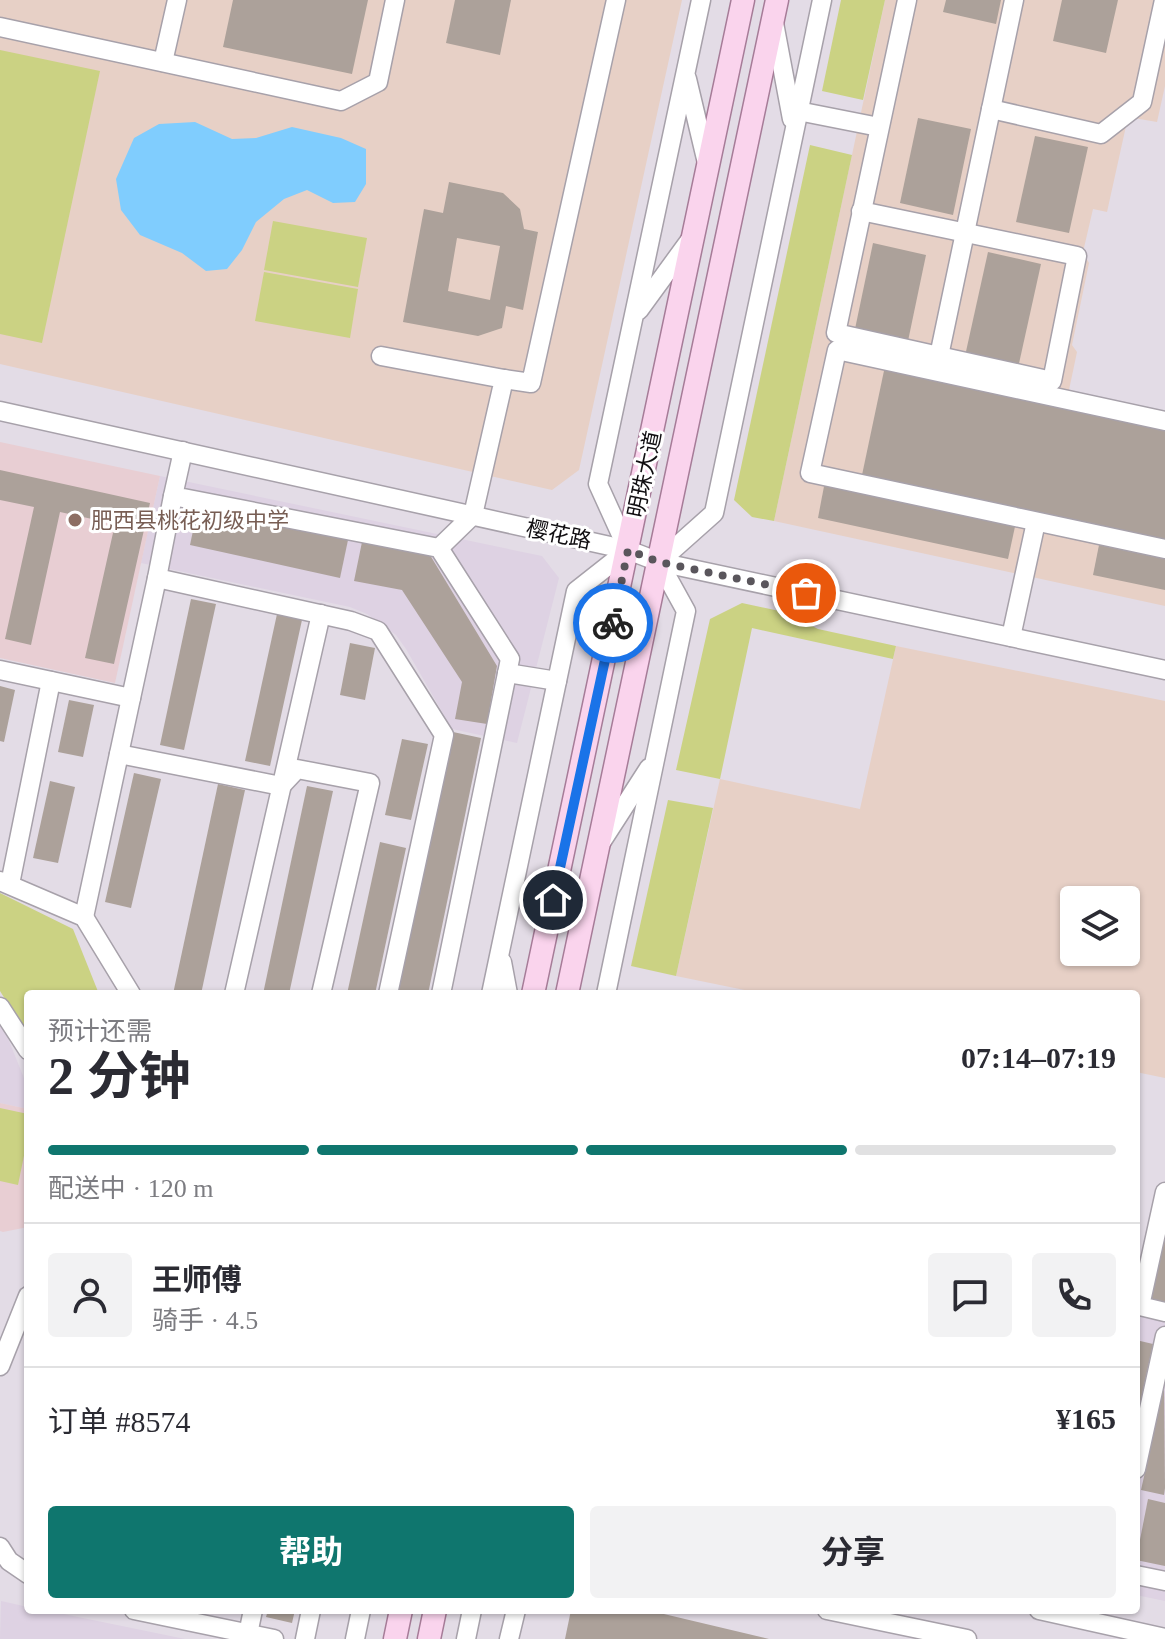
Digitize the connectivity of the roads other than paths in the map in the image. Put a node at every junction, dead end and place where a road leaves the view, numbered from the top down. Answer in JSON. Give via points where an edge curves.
{"nodes":[{"id":1,"x":177,"y":0,"type":"edge"},
{"id":2,"x":395,"y":0,"type":"edge"},
{"id":3,"x":616,"y":0,"type":"edge"},
{"id":4,"x":701,"y":0,"type":"edge"},
{"id":5,"x":743,"y":0,"type":"edge"},
{"id":6,"x":822,"y":0,"type":"edge"},
{"id":7,"x":907,"y":0,"type":"edge"},
{"id":8,"x":1014,"y":0,"type":"edge"},
{"id":9,"x":1164,"y":0,"type":"edge"},
{"id":10,"x":775,"y":10,"type":"edge"},
{"id":11,"x":0,"y":27,"type":"edge"},
{"id":12,"x":163,"y":62,"type":"junction"},
{"id":13,"x":686,"y":72,"type":"junction"},
{"id":14,"x":991,"y":109,"type":"junction"},
{"id":15,"x":798,"y":111,"type":"junction"},
{"id":16,"x":879,"y":127,"type":"junction"},
{"id":17,"x":795,"y":130,"type":"junction"},
{"id":18,"x":708,"y":168,"type":"junction"},
{"id":19,"x":861,"y":211,"type":"junction"},
{"id":20,"x":965,"y":232,"type":"junction"},
{"id":21,"x":694,"y":235,"type":"junction"},
{"id":22,"x":634,"y":316,"type":"junction"},
{"id":23,"x":381,"y":356,"type":"dead end"},
{"id":24,"x":939,"y":356,"type":"junction"},
{"id":25,"x":669,"y":358,"type":"junction"},
{"id":26,"x":700,"y":366,"type":"junction"},
{"id":27,"x":504,"y":379,"type":"junction"},
{"id":28,"x":0,"y":411,"type":"edge"},
{"id":29,"x":1165,"y":421,"type":"edge"},
{"id":30,"x":183,"y":451,"type":"junction"},
{"id":31,"x":173,"y":496,"type":"junction"},
{"id":32,"x":473,"y":515,"type":"junction"},
{"id":33,"x":1036,"y":522,"type":"junction"},
{"id":34,"x":439,"y":548,"type":"junction"},
{"id":35,"x":1165,"y":549,"type":"edge"},
{"id":36,"x":628,"y":550,"type":"junction"},
{"id":37,"x":659,"y":562,"type":"junction"},
{"id":38,"x":157,"y":578,"type":"junction"},
{"id":39,"x":321,"y":614,"type":"junction"},
{"id":40,"x":1011,"y":637,"type":"junction"},
{"id":41,"x":0,"y":670,"type":"edge"},
{"id":42,"x":1165,"y":670,"type":"edge"},
{"id":43,"x":507,"y":673,"type":"junction"},
{"id":44,"x":51,"y":681,"type":"junction"},
{"id":45,"x":557,"y":681,"type":"junction"},
{"id":46,"x":131,"y":698,"type":"junction"},
{"id":47,"x":593,"y":713,"type":"junction"},
{"id":48,"x":625,"y":722,"type":"junction"},
{"id":49,"x":119,"y":754,"type":"junction"},
{"id":50,"x":655,"y":760,"type":"junction"},
{"id":51,"x":281,"y":786,"type":"junction"},
{"id":52,"x":599,"y":847,"type":"junction"},
{"id":53,"x":5,"y":883,"type":"edge"},
{"id":54,"x":84,"y":917,"type":"junction"},
{"id":55,"x":500,"y":951,"type":"junction"},
{"id":56,"x":576,"y":954,"type":"junction"},
{"id":57,"x":129,"y":990,"type":"edge"},
{"id":58,"x":235,"y":990,"type":"edge"},
{"id":59,"x":322,"y":990,"type":"edge"},
{"id":60,"x":389,"y":990,"type":"edge"},
{"id":61,"x":442,"y":990,"type":"edge"},
{"id":62,"x":492,"y":990,"type":"edge"},
{"id":63,"x":507,"y":990,"type":"edge"},
{"id":64,"x":534,"y":990,"type":"edge"},
{"id":65,"x":568,"y":990,"type":"edge"},
{"id":66,"x":580,"y":990,"type":"edge"},
{"id":67,"x":607,"y":990,"type":"edge"},
{"id":68,"x":0,"y":1007,"type":"edge"},
{"id":69,"x":0,"y":1035,"type":"edge"},
{"id":70,"x":24,"y":1043,"type":"edge"},
{"id":71,"x":24,"y":1045,"type":"edge"},
{"id":72,"x":1165,"y":1192,"type":"edge"},
{"id":73,"x":1162,"y":1221,"type":"edge"},
{"id":74,"x":24,"y":1306,"type":"edge"},
{"id":75,"x":1165,"y":1312,"type":"edge"},
{"id":76,"x":1165,"y":1336,"type":"edge"},
{"id":77,"x":0,"y":1366,"type":"edge"},
{"id":78,"x":1140,"y":1451,"type":"edge"},
{"id":79,"x":0,"y":1547,"type":"edge"},
{"id":80,"x":24,"y":1571,"type":"edge"},
{"id":81,"x":1140,"y":1576,"type":"edge"},
{"id":82,"x":1165,"y":1581,"type":"edge"},
{"id":83,"x":252,"y":1614,"type":"edge"},
{"id":84,"x":310,"y":1614,"type":"edge"},
{"id":85,"x":360,"y":1614,"type":"edge"},
{"id":86,"x":400,"y":1614,"type":"edge"},
{"id":87,"x":434,"y":1614,"type":"edge"},
{"id":88,"x":471,"y":1614,"type":"edge"},
{"id":89,"x":515,"y":1614,"type":"edge"},
{"id":90,"x":844,"y":1614,"type":"edge"},
{"id":91,"x":1057,"y":1614,"type":"edge"},
{"id":92,"x":189,"y":1616,"type":"edge"},
{"id":93,"x":881,"y":1623,"type":"edge"},
{"id":94,"x":248,"y":1634,"type":"junction"},
{"id":95,"x":1165,"y":1638,"type":"edge"},
{"id":96,"x":274,"y":1639,"type":"edge"},
{"id":97,"x":305,"y":1639,"type":"edge"},
{"id":98,"x":355,"y":1639,"type":"edge"},
{"id":99,"x":395,"y":1639,"type":"edge"},
{"id":100,"x":429,"y":1639,"type":"edge"},
{"id":101,"x":466,"y":1639,"type":"edge"},
{"id":102,"x":509,"y":1639,"type":"edge"},
{"id":103,"x":967,"y":1639,"type":"edge"}],
"edges":[{"from":1,"to":12,"type":"street"},
{"from":2,"to":12,"type":"street","via":[[378,82],[341,101]]},
{"from":3,"to":27,"type":"street","via":[[531,383]]},
{"from":4,"to":13,"type":"street"},
{"from":5,"to":18,"type":"main road","name":"明珠大道"},
{"from":6,"to":15,"type":"street"},
{"from":7,"to":16,"type":"street"},
{"from":8,"to":14,"type":"street"},
{"from":9,"to":14,"type":"street","via":[[1142,102],[1101,134]]},
{"from":10,"to":17,"type":"street"},
{"from":10,"to":26,"type":"main road","name":"明珠大道"},
{"from":11,"to":12,"type":"street"},
{"from":13,"to":18,"type":"street"},
{"from":13,"to":22,"type":"street"},
{"from":14,"to":20,"type":"street"},
{"from":15,"to":16,"type":"street"},
{"from":15,"to":17,"type":"street"},
{"from":16,"to":19,"type":"street"},
{"from":17,"to":37,"type":"street","via":[[714,513]]},
{"from":18,"to":21,"type":"main road","name":"明珠大道"},
{"from":19,"to":20,"type":"street"},
{"from":19,"to":24,"type":"street","via":[[836,333]]},
{"from":20,"to":24,"type":"street"},
{"from":20,"to":24,"type":"street","via":[[1077,256],[1052,381]]},
{"from":21,"to":22,"type":"street"},
{"from":21,"to":25,"type":"main road","name":"明珠大道"},
{"from":22,"to":36,"type":"street","via":[[598,484]]},
{"from":23,"to":27,"type":"street"},
{"from":25,"to":26,"type":"main road","via":[[677,375],[687,378]]},
{"from":25,"to":36,"type":"main road","name":"明珠大道"},
{"from":26,"to":37,"type":"main road","name":"明珠大道"},
{"from":27,"to":32,"type":"street"},
{"from":28,"to":30,"type":"street","name":"樱花路"},
{"from":29,"to":33,"type":"street","via":[[837,350],[810,473]]},
{"from":30,"to":31,"type":"street"},
{"from":30,"to":32,"type":"street","name":"樱花路"},
{"from":31,"to":34,"type":"street"},
{"from":31,"to":38,"type":"street"},
{"from":32,"to":34,"type":"street"},
{"from":32,"to":36,"type":"street","name":"樱花路"},
{"from":33,"to":35,"type":"street"},
{"from":33,"to":40,"type":"street"},
{"from":34,"to":43,"type":"street","via":[[510,659]]},
{"from":36,"to":37,"type":"street","name":"樱花路"},
{"from":36,"to":45,"type":"street","via":[[576,591]]},
{"from":36,"to":47,"type":"main road","name":"明珠大道"},
{"from":37,"to":40,"type":"street","name":"樱花路"},
{"from":37,"to":48,"type":"main road","name":"明珠大道"},
{"from":37,"to":50,"type":"street","via":[[686,611]]},
{"from":38,"to":39,"type":"street"},
{"from":38,"to":46,"type":"street"},
{"from":39,"to":51,"type":"street"},
{"from":39,"to":60,"type":"street","via":[[378,631],[444,735]]},
{"from":40,"to":42,"type":"street","name":"樱花路"},
{"from":41,"to":44,"type":"street"},
{"from":43,"to":45,"type":"street"},
{"from":43,"to":61,"type":"street"},
{"from":44,"to":46,"type":"street"},
{"from":44,"to":53,"type":"street"},
{"from":45,"to":55,"type":"street"},
{"from":46,"to":49,"type":"street"},
{"from":47,"to":48,"type":"main road","via":[[607,698],[621,700]]},
{"from":47,"to":64,"type":"main road","name":"明珠大道"},
{"from":48,"to":52,"type":"main road","name":"明珠大道"},
{"from":49,"to":51,"type":"street"},
{"from":49,"to":54,"type":"street"},
{"from":50,"to":52,"type":"street"},
{"from":50,"to":67,"type":"street"},
{"from":51,"to":58,"type":"street"},
{"from":51,"to":59,"type":"street","via":[[297,769],[370,783]]},
{"from":52,"to":56,"type":"main road","name":"明珠大道"},
{"from":53,"to":54,"type":"street"},
{"from":54,"to":57,"type":"street"},
{"from":55,"to":62,"type":"street"},
{"from":55,"to":63,"type":"street"},
{"from":56,"to":65,"type":"main road","name":"明珠大道"},
{"from":56,"to":66,"type":"street"},
{"from":68,"to":70,"type":"street"},
{"from":69,"to":71,"type":"street"},
{"from":72,"to":73,"type":"street"},
{"from":73,"to":75,"type":"street","via":[[1140,1306]]},
{"from":74,"to":77,"type":"street"},
{"from":76,"to":78,"type":"street"},
{"from":79,"to":80,"type":"street"},
{"from":81,"to":82,"type":"street"},
{"from":83,"to":94,"type":"street"},
{"from":84,"to":97,"type":"street"},
{"from":85,"to":98,"type":"street"},
{"from":86,"to":99,"type":"main road"},
{"from":87,"to":100,"type":"main road"},
{"from":88,"to":101,"type":"street"},
{"from":89,"to":102,"type":"street"},
{"from":90,"to":93,"type":"street"},
{"from":91,"to":95,"type":"street"},
{"from":92,"to":94,"type":"street"},
{"from":93,"to":103,"type":"street"},
{"from":94,"to":96,"type":"street"}]}
